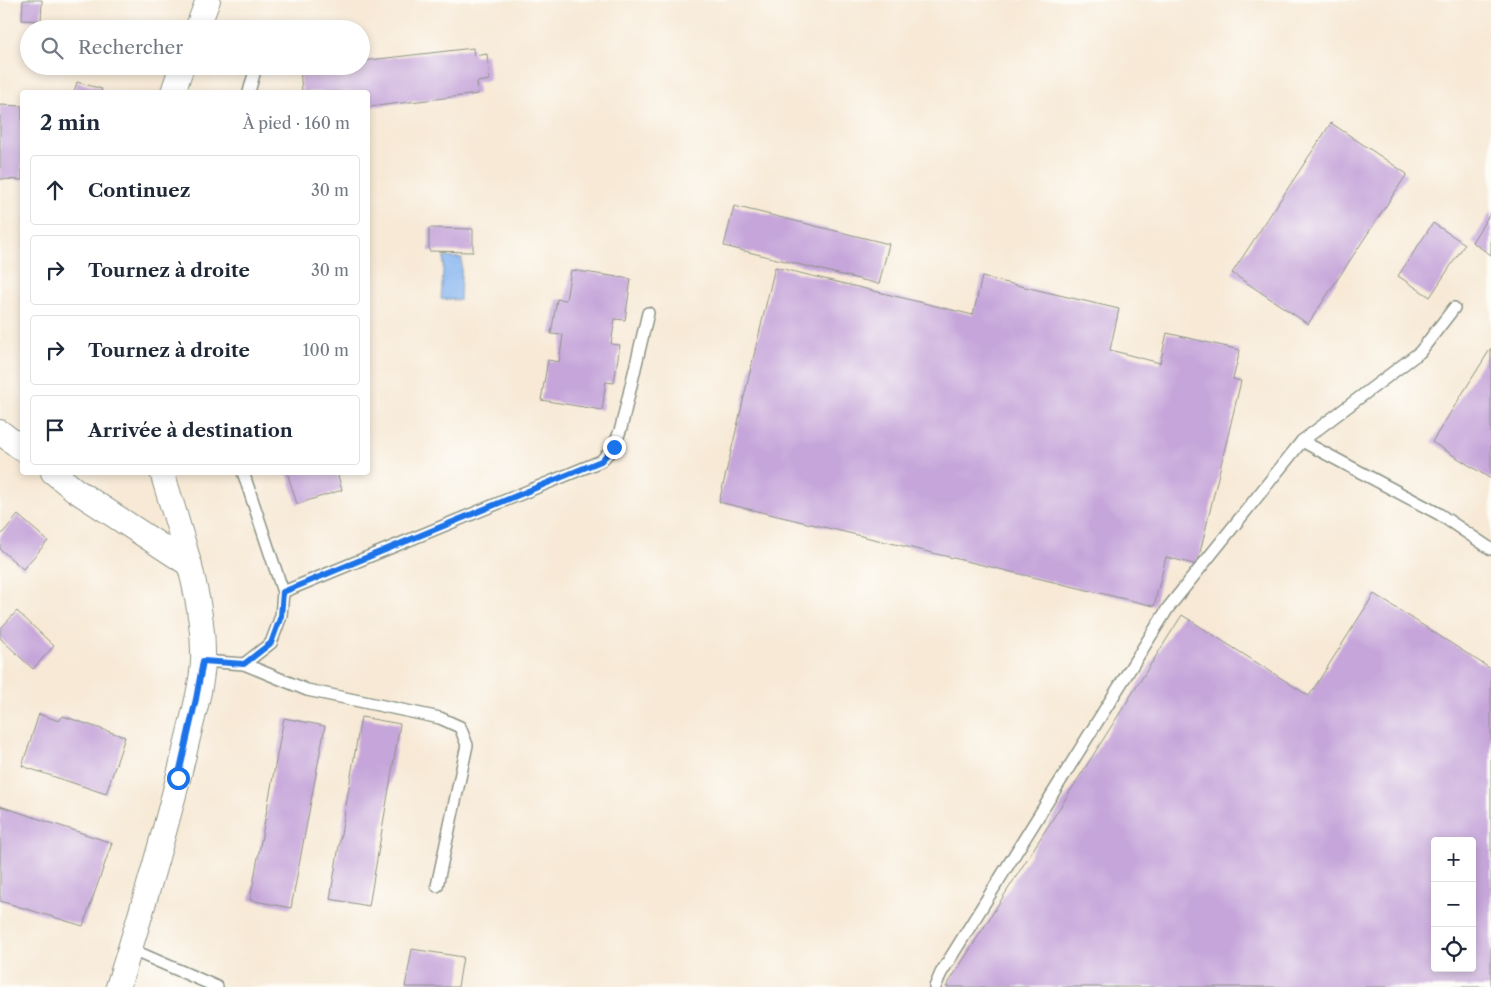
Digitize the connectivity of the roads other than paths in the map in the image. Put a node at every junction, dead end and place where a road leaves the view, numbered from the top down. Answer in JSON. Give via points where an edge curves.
{"nodes":[{"id":1,"x":208,"y":0,"type":"edge"},
{"id":2,"x":200,"y":20,"type":"edge"},
{"id":3,"x":179,"y":75,"type":"edge"},
{"id":4,"x":254,"y":75,"type":"edge"},
{"id":5,"x":174,"y":90,"type":"edge"},
{"id":6,"x":250,"y":90,"type":"edge"},
{"id":7,"x":1454,"y":308,"type":"dead end"},
{"id":8,"x":648,"y":313,"type":"dead end"},
{"id":9,"x":0,"y":432,"type":"edge"},
{"id":10,"x":1302,"y":441,"type":"junction"},
{"id":11,"x":20,"y":447,"type":"edge"},
{"id":12,"x":57,"y":475,"type":"edge"},
{"id":13,"x":163,"y":475,"type":"edge"},
{"id":14,"x":244,"y":475,"type":"edge"},
{"id":15,"x":1491,"y":549,"type":"edge"},
{"id":16,"x":190,"y":565,"type":"junction"},
{"id":17,"x":283,"y":592,"type":"junction"},
{"id":18,"x":203,"y":661,"type":"junction"},
{"id":19,"x":244,"y":664,"type":"junction"},
{"id":20,"x":437,"y":886,"type":"dead end"},
{"id":21,"x":130,"y":949,"type":"junction"},
{"id":22,"x":118,"y":987,"type":"edge"},
{"id":23,"x":217,"y":987,"type":"edge"},
{"id":24,"x":935,"y":987,"type":"edge"}],
"edges":[{"from":1,"to":2,"type":"street"},
{"from":3,"to":5,"type":"street"},
{"from":4,"to":6,"type":"lane"},
{"from":7,"to":10,"type":"lane","via":[[1420,352]]},
{"from":8,"to":17,"type":"lane","via":[[621,428],[614,447],[601,461]]},
{"from":9,"to":11,"type":"street"},
{"from":10,"to":15,"type":"lane","via":[[1439,514]]},
{"from":10,"to":24,"type":"lane","via":[[1168,608]]},
{"from":12,"to":16,"type":"street"},
{"from":13,"to":16,"type":"street"},
{"from":14,"to":17,"type":"lane"},
{"from":16,"to":18,"type":"street","via":[[200,616]]},
{"from":17,"to":19,"type":"lane","via":[[281,616],[271,643]]},
{"from":18,"to":19,"type":"lane"},
{"from":18,"to":21,"type":"street","via":[[178,778]]},
{"from":19,"to":20,"type":"lane","via":[[307,690],[440,718],[460,727],[467,745]]},
{"from":21,"to":22,"type":"street"},
{"from":21,"to":23,"type":"lane"}]}
